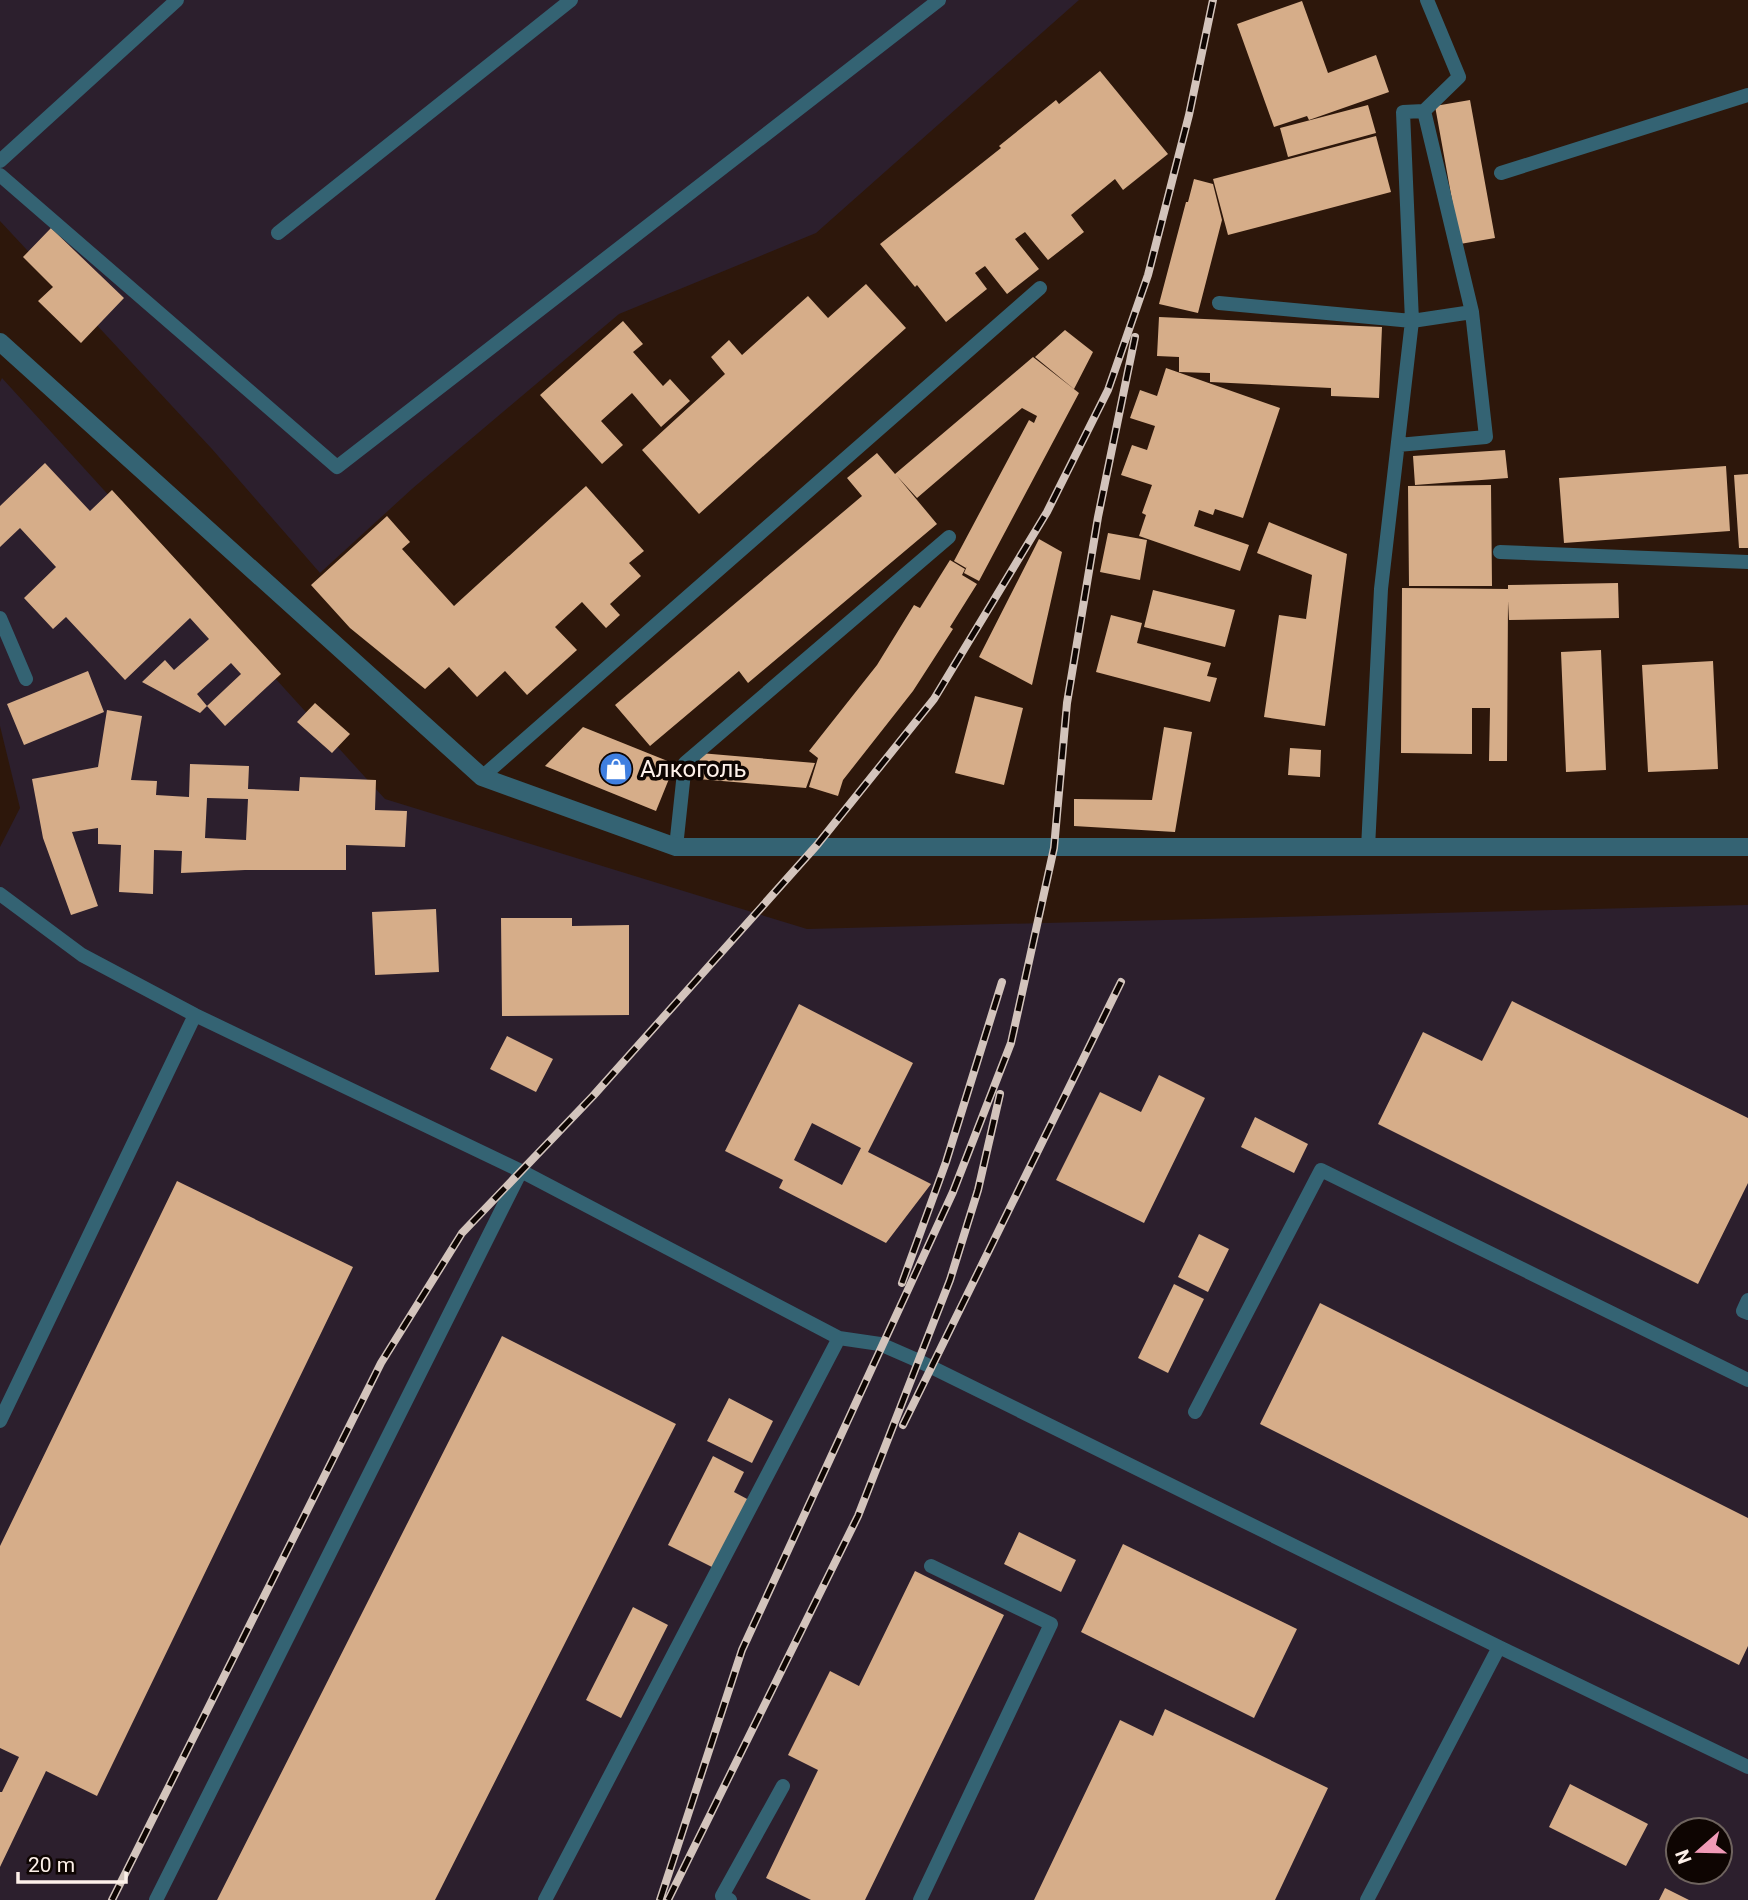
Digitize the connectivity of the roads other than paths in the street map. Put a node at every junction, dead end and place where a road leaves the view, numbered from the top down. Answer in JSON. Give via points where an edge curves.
{"nodes":[{"id":1,"x":177,"y":0,"type":"edge"},
{"id":2,"x":571,"y":0,"type":"edge"},
{"id":3,"x":939,"y":0,"type":"edge"},
{"id":4,"x":1427,"y":0,"type":"edge"},
{"id":5,"x":1748,"y":95,"type":"edge"},
{"id":6,"x":1424,"y":111,"type":"junction"},
{"id":7,"x":0,"y":161,"type":"edge"},
{"id":8,"x":1501,"y":173,"type":"dead end"},
{"id":9,"x":0,"y":175,"type":"edge"},
{"id":10,"x":278,"y":233,"type":"dead end"},
{"id":11,"x":1040,"y":288,"type":"dead end"},
{"id":12,"x":1219,"y":303,"type":"dead end"},
{"id":13,"x":1472,"y":312,"type":"junction"},
{"id":14,"x":1412,"y":320,"type":"junction"},
{"id":15,"x":0,"y":342,"type":"edge"},
{"id":16,"x":1398,"y":445,"type":"junction"},
{"id":17,"x":949,"y":537,"type":"dead end"},
{"id":18,"x":1500,"y":552,"type":"dead end"},
{"id":19,"x":1748,"y":562,"type":"edge"},
{"id":20,"x":0,"y":618,"type":"edge"},
{"id":21,"x":26,"y":679,"type":"dead end"},
{"id":22,"x":482,"y":776,"type":"junction"},
{"id":23,"x":676,"y":847,"type":"junction"},
{"id":24,"x":1368,"y":848,"type":"junction"},
{"id":25,"x":1748,"y":848,"type":"edge"},
{"id":26,"x":0,"y":894,"type":"edge"},
{"id":27,"x":195,"y":1015,"type":"junction"},
{"id":28,"x":521,"y":1171,"type":"junction"},
{"id":29,"x":1748,"y":1300,"type":"edge"},
{"id":30,"x":1748,"y":1313,"type":"edge"},
{"id":31,"x":839,"y":1338,"type":"junction"},
{"id":32,"x":1748,"y":1381,"type":"edge"},
{"id":33,"x":1195,"y":1412,"type":"dead end"},
{"id":34,"x":0,"y":1421,"type":"edge"},
{"id":35,"x":931,"y":1566,"type":"dead end"},
{"id":36,"x":1499,"y":1647,"type":"junction"},
{"id":37,"x":1748,"y":1767,"type":"edge"},
{"id":38,"x":783,"y":1786,"type":"dead end"},
{"id":39,"x":156,"y":1900,"type":"edge"},
{"id":40,"x":545,"y":1900,"type":"edge"},
{"id":41,"x":730,"y":1900,"type":"edge"},
{"id":42,"x":920,"y":1900,"type":"edge"},
{"id":43,"x":1367,"y":1900,"type":"edge"}],
"edges":[{"from":1,"to":7,"type":"lane"},
{"from":2,"to":10,"type":"lane"},
{"from":3,"to":9,"type":"lane","via":[[337,467]]},
{"from":4,"to":6,"type":"lane","via":[[1459,77]]},
{"from":5,"to":8,"type":"lane"},
{"from":6,"to":13,"type":"lane"},
{"from":6,"to":14,"type":"lane","via":[[1404,112]]},
{"from":11,"to":22,"type":"lane"},
{"from":12,"to":14,"type":"lane"},
{"from":13,"to":14,"type":"lane"},
{"from":13,"to":16,"type":"lane","via":[[1486,437]]},
{"from":14,"to":16,"type":"lane"},
{"from":15,"to":22,"type":"street"},
{"from":16,"to":24,"type":"lane","via":[[1381,589]]},
{"from":17,"to":23,"type":"lane","via":[[684,763]]},
{"from":18,"to":19,"type":"lane"},
{"from":20,"to":21,"type":"lane"},
{"from":22,"to":23,"type":"street"},
{"from":23,"to":24,"type":"street"},
{"from":24,"to":25,"type":"street"},
{"from":26,"to":27,"type":"lane","via":[[82,955]]},
{"from":27,"to":28,"type":"lane"},
{"from":27,"to":34,"type":"lane"},
{"from":28,"to":31,"type":"lane"},
{"from":28,"to":39,"type":"lane"},
{"from":29,"to":30,"type":"lane","via":[[1743,1311]]},
{"from":31,"to":36,"type":"lane","via":[[880,1344],[919,1362]]},
{"from":31,"to":40,"type":"lane"},
{"from":32,"to":33,"type":"lane","via":[[1321,1170]]},
{"from":35,"to":42,"type":"lane","via":[[1051,1624]]},
{"from":36,"to":37,"type":"lane"},
{"from":36,"to":43,"type":"lane"},
{"from":38,"to":41,"type":"lane","via":[[722,1896]]}]}
